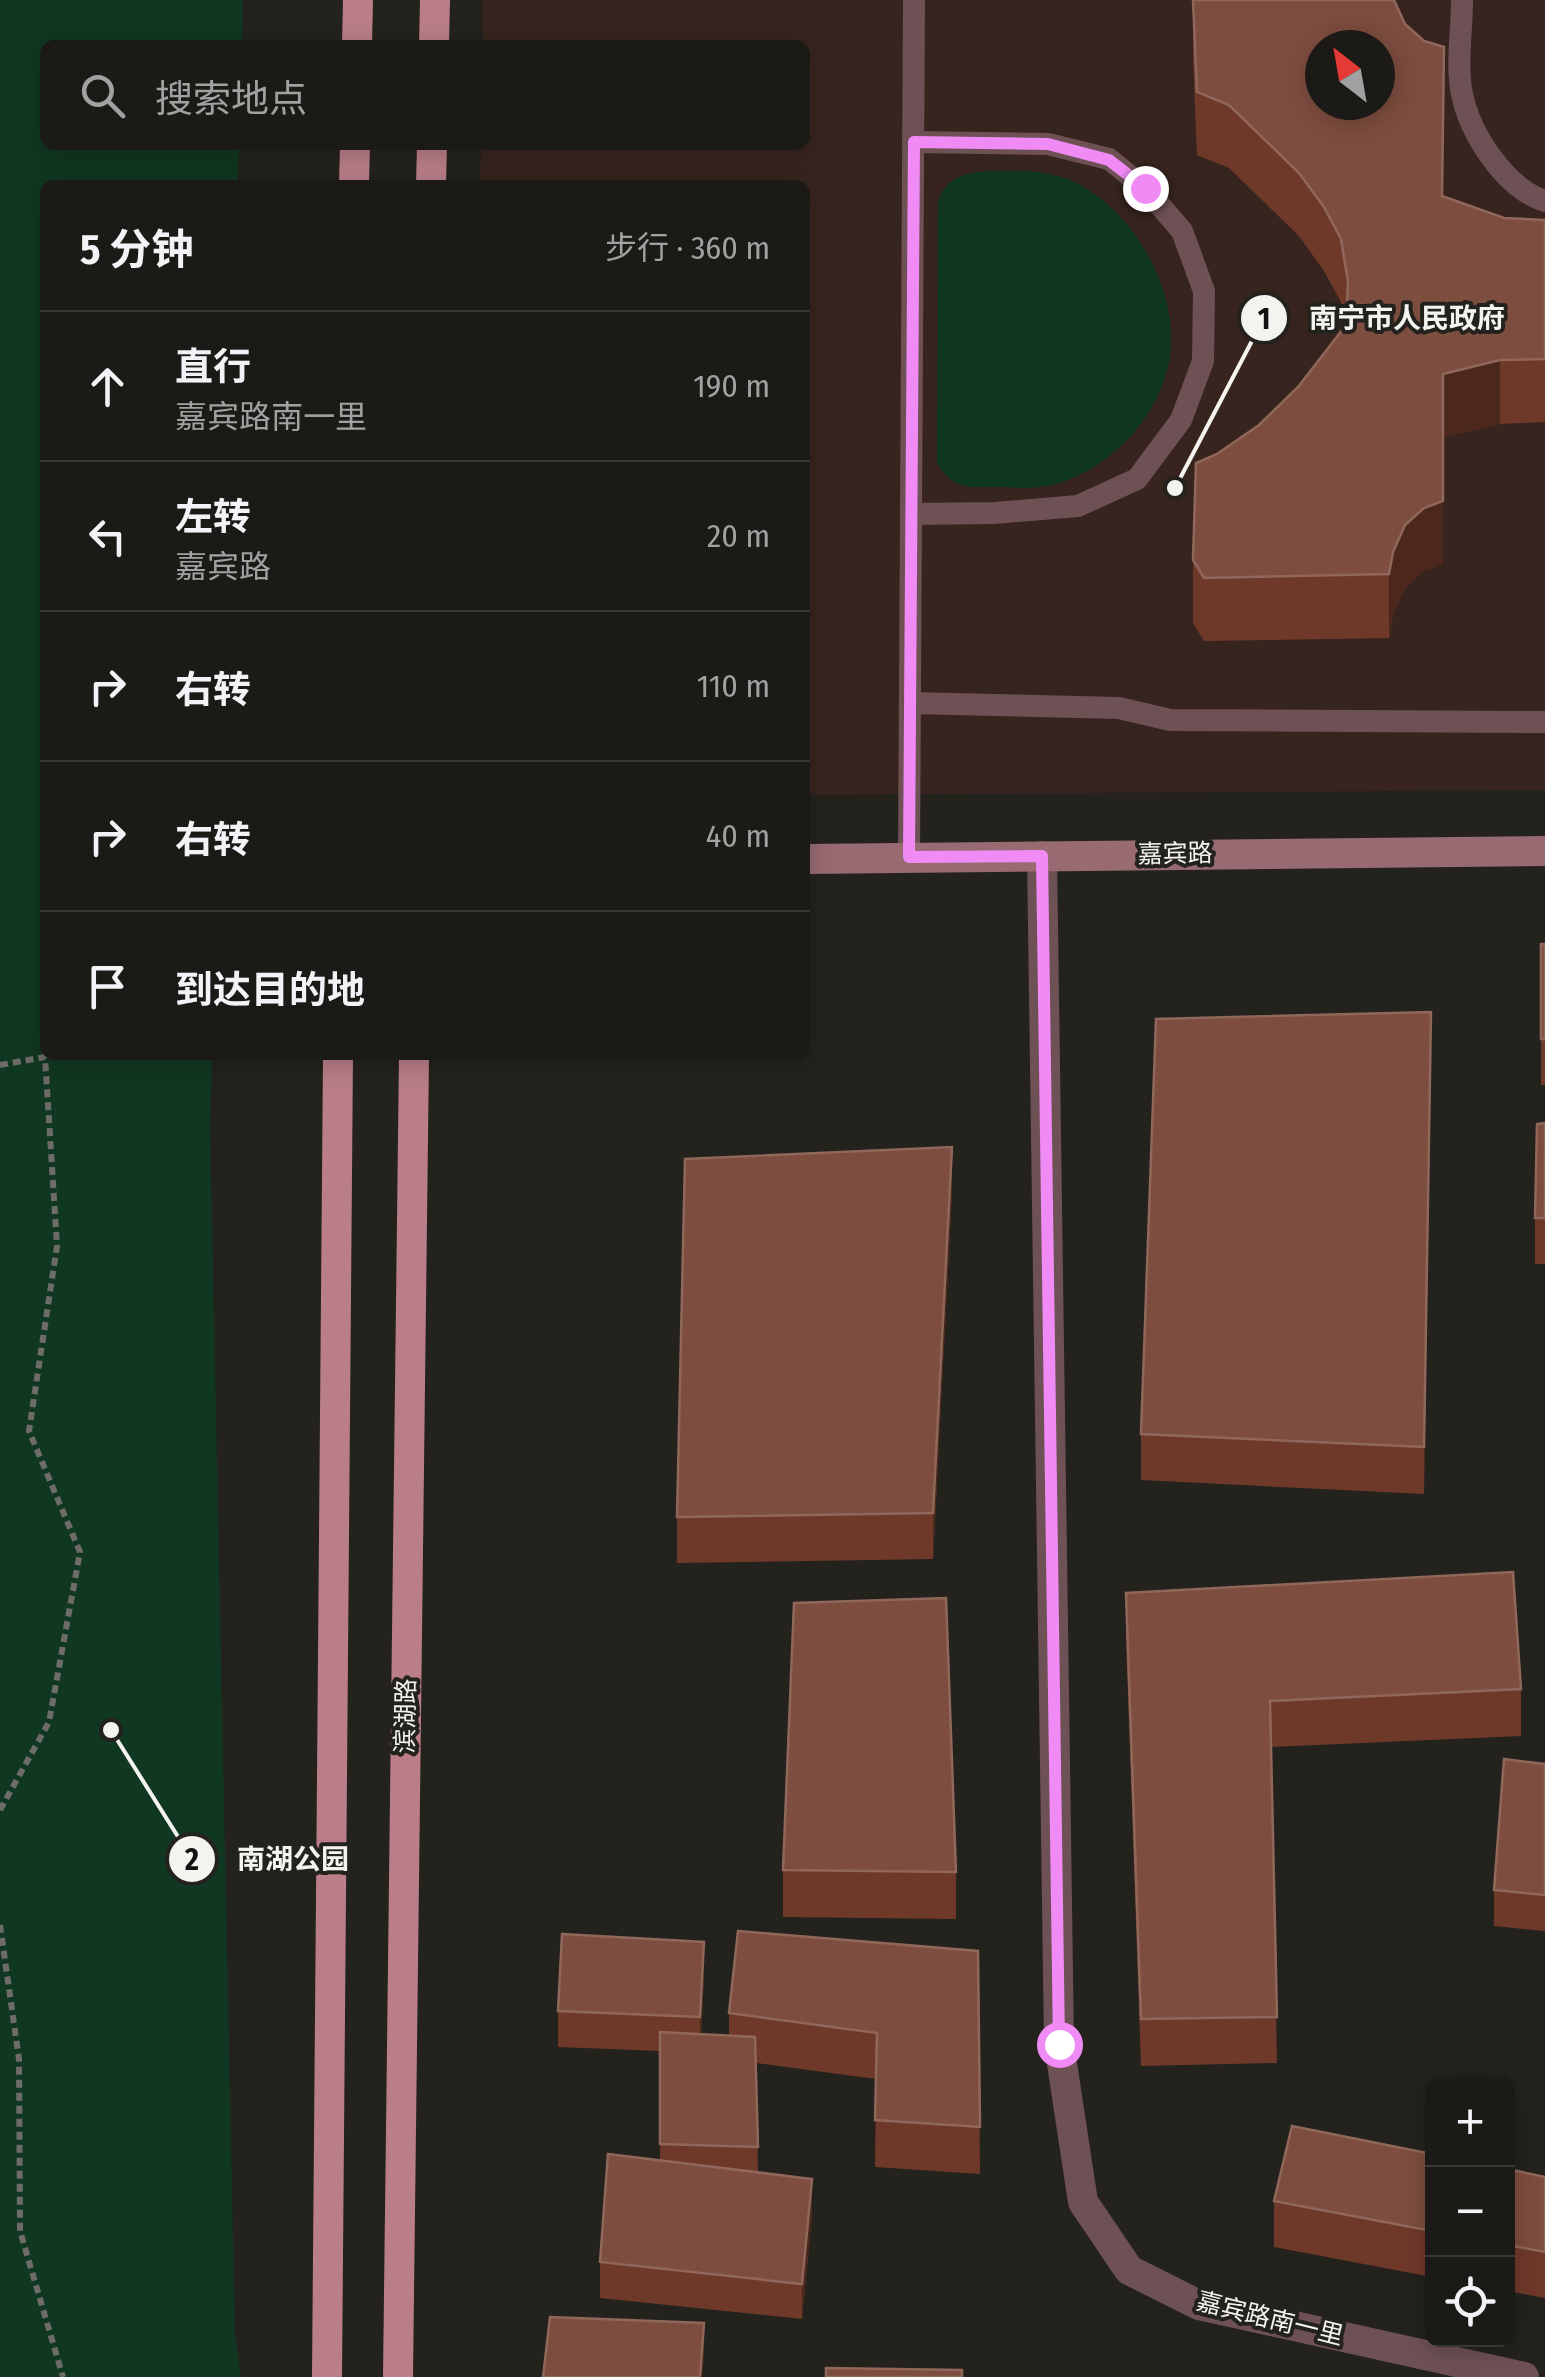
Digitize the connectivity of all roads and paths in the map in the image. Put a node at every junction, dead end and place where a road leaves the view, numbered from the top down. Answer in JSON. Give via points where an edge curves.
{"nodes":[{"id":1,"x":358,"y":0,"type":"edge"},
{"id":2,"x":435,"y":0,"type":"edge"},
{"id":3,"x":914,"y":0,"type":"edge"},
{"id":4,"x":1462,"y":0,"type":"edge"},
{"id":5,"x":357,"y":40,"type":"edge"},
{"id":6,"x":434,"y":40,"type":"edge"},
{"id":7,"x":914,"y":142,"type":"junction"},
{"id":8,"x":355,"y":150,"type":"edge"},
{"id":9,"x":432,"y":150,"type":"edge"},
{"id":10,"x":354,"y":180,"type":"edge"},
{"id":11,"x":431,"y":180,"type":"edge"},
{"id":12,"x":1545,"y":201,"type":"edge"},
{"id":13,"x":912,"y":514,"type":"junction"},
{"id":14,"x":910,"y":703,"type":"junction"},
{"id":15,"x":1545,"y":722,"type":"edge"},
{"id":16,"x":1545,"y":851,"type":"edge"},
{"id":17,"x":1042,"y":856,"type":"junction"},
{"id":18,"x":909,"y":857,"type":"junction"},
{"id":19,"x":810,"y":859,"type":"edge"},
{"id":20,"x":40,"y":1058,"type":"edge"},
{"id":21,"x":45,"y":1060,"type":"edge"},
{"id":22,"x":338,"y":1060,"type":"edge"},
{"id":23,"x":414,"y":1060,"type":"edge"},
{"id":24,"x":0,"y":1065,"type":"edge"},
{"id":25,"x":0,"y":1810,"type":"edge"},
{"id":26,"x":0,"y":1925,"type":"edge"},
{"id":27,"x":63,"y":2377,"type":"edge"},
{"id":28,"x":327,"y":2377,"type":"edge"},
{"id":29,"x":398,"y":2377,"type":"edge"},
{"id":30,"x":1524,"y":2377,"type":"edge"}],
"edges":[{"from":1,"to":5,"type":"main road"},
{"from":2,"to":6,"type":"main road"},
{"from":3,"to":7,"type":"lane"},
{"from":4,"to":12,"type":"lane","via":[[1462,93],[1476,134],[1500,168]]},
{"from":7,"to":13,"type":"lane"},
{"from":7,"to":13,"type":"lane","via":[[1048,144],[1109,160],[1145,188],[1182,231],[1204,291],[1203,361],[1181,420],[1137,479],[1078,506]]},
{"from":8,"to":10,"type":"main road"},
{"from":9,"to":11,"type":"main road"},
{"from":13,"to":14,"type":"lane"},
{"from":14,"to":15,"type":"lane","via":[[1120,708],[1170,720]]},
{"from":14,"to":18,"type":"lane"},
{"from":16,"to":17,"type":"street","name":"嘉宾路"},
{"from":17,"to":18,"type":"street","name":"嘉宾路"},
{"from":17,"to":30,"type":"street","name":"嘉宾路南一里","via":[[1059,2044],[1082,2202],[1129,2270],[1199,2305]]},
{"from":18,"to":19,"type":"street","name":"嘉宾路"},
{"from":20,"to":24,"type":"path"},
{"from":21,"to":25,"type":"path","via":[[57,1246],[29,1431],[80,1552],[49,1722]]},
{"from":22,"to":28,"type":"main road"},
{"from":23,"to":29,"type":"main road","name":"滨湖路"},
{"from":26,"to":27,"type":"path","via":[[19,2058],[20,2231]]}]}
